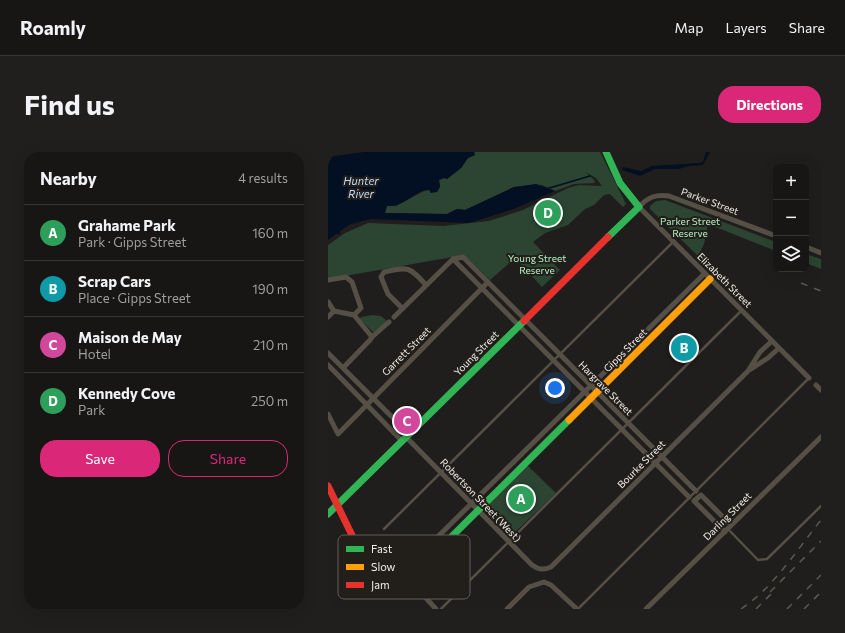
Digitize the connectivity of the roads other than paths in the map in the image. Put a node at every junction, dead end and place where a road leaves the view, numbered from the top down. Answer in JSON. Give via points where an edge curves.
{"nodes":[{"id":1,"x":606,"y":152,"type":"edge"},
{"id":2,"x":639,"y":207,"type":"junction"},
{"id":3,"x":773,"y":235,"type":"edge"},
{"id":4,"x":673,"y":241,"type":"junction"},
{"id":5,"x":809,"y":248,"type":"edge"},
{"id":6,"x":821,"y":253,"type":"edge"},
{"id":7,"x":453,"y":259,"type":"junction"},
{"id":8,"x":704,"y":273,"type":"junction"},
{"id":9,"x":710,"y":278,"type":"junction"},
{"id":10,"x":328,"y":280,"type":"edge"},
{"id":11,"x":488,"y":282,"type":"junction"},
{"id":12,"x":426,"y":285,"type":"junction"},
{"id":13,"x":482,"y":288,"type":"junction"},
{"id":14,"x":504,"y":299,"type":"junction"},
{"id":15,"x":328,"y":302,"type":"edge"},
{"id":16,"x":499,"y":305,"type":"junction"},
{"id":17,"x":402,"y":308,"type":"junction"},
{"id":18,"x":742,"y":310,"type":"junction"},
{"id":19,"x":334,"y":311,"type":"junction"},
{"id":20,"x":354,"y":315,"type":"junction"},
{"id":21,"x":328,"y":317,"type":"edge"},
{"id":22,"x":394,"y":317,"type":"dead end"},
{"id":23,"x":525,"y":319,"type":"junction"},
{"id":24,"x":389,"y":322,"type":"dead end"},
{"id":25,"x":519,"y":325,"type":"junction"},
{"id":26,"x":372,"y":336,"type":"junction"},
{"id":27,"x":772,"y":341,"type":"junction"},
{"id":28,"x":779,"y":348,"type":"junction"},
{"id":29,"x":328,"y":353,"type":"edge"},
{"id":30,"x":560,"y":354,"type":"junction"},
{"id":31,"x":554,"y":360,"type":"junction"},
{"id":32,"x":328,"y":366,"type":"edge"},
{"id":33,"x":342,"y":368,"type":"junction"},
{"id":34,"x":748,"y":370,"type":"junction"},
{"id":35,"x":809,"y":378,"type":"joint"},
{"id":36,"x":591,"y":385,"type":"junction"},
{"id":37,"x":816,"y":385,"type":"dead end"},
{"id":38,"x":821,"y":390,"type":"edge"},
{"id":39,"x":584,"y":391,"type":"junction"},
{"id":40,"x":597,"y":392,"type":"junction"},
{"id":41,"x":373,"y":398,"type":"junction"},
{"id":42,"x":591,"y":398,"type":"junction"},
{"id":43,"x":366,"y":404,"type":"junction"},
{"id":44,"x":328,"y":414,"type":"edge"},
{"id":45,"x":628,"y":423,"type":"junction"},
{"id":46,"x":547,"y":428,"type":"junction"},
{"id":47,"x":622,"y":429,"type":"junction"},
{"id":48,"x":554,"y":435,"type":"junction"},
{"id":49,"x":406,"y":437,"type":"junction"},
{"id":50,"x":821,"y":437,"type":"edge"},
{"id":51,"x":662,"y":457,"type":"junction"},
{"id":52,"x":512,"y":463,"type":"junction"},
{"id":53,"x":656,"y":463,"type":"junction"},
{"id":54,"x":519,"y":469,"type":"junction"},
{"id":55,"x":441,"y":472,"type":"junction"},
{"id":56,"x":328,"y":486,"type":"edge"},
{"id":57,"x":696,"y":491,"type":"junction"},
{"id":58,"x":689,"y":497,"type":"junction"},
{"id":59,"x":471,"y":504,"type":"junction"},
{"id":60,"x":337,"y":505,"type":"junction"},
{"id":61,"x":821,"y":506,"type":"edge"},
{"id":62,"x":478,"y":510,"type":"junction"},
{"id":63,"x":328,"y":514,"type":"edge"},
{"id":64,"x":384,"y":528,"type":"dead end"},
{"id":65,"x":728,"y":528,"type":"junction"},
{"id":66,"x":352,"y":535,"type":"edge"},
{"id":67,"x":439,"y":535,"type":"edge"},
{"id":68,"x":453,"y":535,"type":"edge"},
{"id":69,"x":509,"y":542,"type":"junction"},
{"id":70,"x":546,"y":569,"type":"joint"},
{"id":71,"x":470,"y":580,"type":"edge"},
{"id":72,"x":426,"y":599,"type":"edge"},
{"id":73,"x":451,"y":599,"type":"edge"},
{"id":74,"x":436,"y":609,"type":"edge"},
{"id":75,"x":441,"y":609,"type":"edge"},
{"id":76,"x":507,"y":609,"type":"edge"},
{"id":77,"x":577,"y":609,"type":"edge"},
{"id":78,"x":646,"y":609,"type":"edge"}],
"edges":[{"from":1,"to":2,"type":"street","name":"Elizabeth Street","via":[[620,183]]},
{"from":2,"to":3,"type":"street","name":"Parker Street","via":[[656,195],[669,196]]},
{"from":2,"to":4,"type":"street","name":"Elizabeth Street"},
{"from":2,"to":23,"type":"street","name":"Young Street"},
{"from":4,"to":8,"type":"street","name":"Elizabeth Street"},
{"from":4,"to":30,"type":"lane"},
{"from":5,"to":6,"type":"street"},
{"from":7,"to":11,"type":"street","name":"Hargrave Street","via":[[463,257]]},
{"from":7,"to":12,"type":"street"},
{"from":7,"to":13,"type":"street","name":"Hargrave Street"},
{"from":8,"to":9,"type":"street","name":"Elizabeth Street"},
{"from":8,"to":36,"type":"street","name":"Gipps Street"},
{"from":9,"to":18,"type":"street","name":"Elizabeth Street"},
{"from":9,"to":40,"type":"street","name":"Gipps Street"},
{"from":10,"to":20,"type":"street","via":[[346,277],[352,282],[361,308]]},
{"from":11,"to":13,"type":"street","name":"Garrett Street"},
{"from":11,"to":14,"type":"street","name":"Hargrave Street"},
{"from":12,"to":17,"type":"street"},
{"from":12,"to":17,"type":"street","via":[[412,269],[402,268],[384,272],[381,277],[388,294]]},
{"from":13,"to":16,"type":"street","name":"Hargrave Street"},
{"from":13,"to":41,"type":"street","name":"Garrett Street"},
{"from":14,"to":16,"type":"street"},
{"from":14,"to":23,"type":"street","name":"Hargrave Street"},
{"from":15,"to":19,"type":"street"},
{"from":16,"to":25,"type":"street","name":"Hargrave Street"},
{"from":17,"to":22,"type":"street"},
{"from":18,"to":27,"type":"street","name":"Elizabeth Street"},
{"from":18,"to":45,"type":"lane"},
{"from":19,"to":20,"type":"street"},
{"from":19,"to":21,"type":"street"},
{"from":20,"to":26,"type":"street"},
{"from":23,"to":25,"type":"street","name":"Young Street"},
{"from":23,"to":30,"type":"street","name":"Hargrave Street"},
{"from":24,"to":26,"type":"street"},
{"from":25,"to":31,"type":"street","name":"Hargrave Street"},
{"from":25,"to":49,"type":"street","name":"Young Street"},
{"from":26,"to":33,"type":"street"},
{"from":27,"to":28,"type":"street","name":"Elizabeth Street"},
{"from":27,"to":34,"type":"street","name":"Bourke Street","via":[[760,352]]},
{"from":28,"to":34,"type":"street","name":"Bourke Street"},
{"from":28,"to":35,"type":"street","name":"Elizabeth Street"},
{"from":29,"to":33,"type":"street","name":"Robertson Street (West)"},
{"from":30,"to":31,"type":"lane"},
{"from":30,"to":36,"type":"street","name":"Hargrave Street"},
{"from":31,"to":39,"type":"street","name":"Hargrave Street"},
{"from":31,"to":55,"type":"lane"},
{"from":32,"to":43,"type":"street","name":"Robertson Street (West)"},
{"from":33,"to":41,"type":"street","name":"Robertson Street (West)"},
{"from":34,"to":51,"type":"street","name":"Bourke Street"},
{"from":35,"to":57,"type":"lane"},
{"from":36,"to":39,"type":"street","name":"Gipps Street"},
{"from":36,"to":40,"type":"street","name":"Hargrave Street"},
{"from":37,"to":38,"type":"street"},
{"from":39,"to":42,"type":"street","name":"Hargrave Street"},
{"from":39,"to":46,"type":"street","name":"Gipps Street"},
{"from":40,"to":42,"type":"street","name":"Gipps Street"},
{"from":40,"to":45,"type":"street","name":"Hargrave Street"},
{"from":41,"to":43,"type":"street","name":"Garrett Street"},
{"from":41,"to":49,"type":"street","name":"Robertson Street (West)"},
{"from":42,"to":47,"type":"street","name":"Hargrave Street"},
{"from":42,"to":48,"type":"street","name":"Gipps Street"},
{"from":43,"to":44,"type":"street","name":"Garrett Street","via":[[338,434]]},
{"from":43,"to":49,"type":"street","name":"Robertson Street (West)"},
{"from":45,"to":47,"type":"lane"},
{"from":45,"to":51,"type":"street","name":"Hargrave Street"},
{"from":46,"to":48,"type":"street"},
{"from":46,"to":52,"type":"street","name":"Gipps Street"},
{"from":47,"to":53,"type":"street","name":"Hargrave Street"},
{"from":47,"to":69,"type":"lane"},
{"from":48,"to":54,"type":"street","name":"Gipps Street"},
{"from":49,"to":55,"type":"street","name":"Robertson Street (West)"},
{"from":49,"to":60,"type":"street","name":"Young Street"},
{"from":50,"to":65,"type":"street","name":"Darling Street"},
{"from":51,"to":53,"type":"street","name":"Bourke Street"},
{"from":51,"to":57,"type":"street","name":"Hargrave Street"},
{"from":52,"to":54,"type":"street"},
{"from":52,"to":59,"type":"street","name":"Gipps Street"},
{"from":53,"to":58,"type":"street","name":"Hargrave Street"},
{"from":53,"to":70,"type":"street","name":"Bourke Street","via":[[551,567]]},
{"from":54,"to":62,"type":"street","name":"Gipps Street"},
{"from":55,"to":59,"type":"street","name":"Robertson Street (West)"},
{"from":55,"to":64,"type":"lane"},
{"from":56,"to":60,"type":"street"},
{"from":57,"to":58,"type":"lane"},
{"from":58,"to":77,"type":"lane"},
{"from":59,"to":62,"type":"street","name":"Robertson Street (West)"},
{"from":59,"to":67,"type":"street","name":"Gipps Street"},
{"from":60,"to":63,"type":"street","name":"Young Street"},
{"from":60,"to":66,"type":"street"},
{"from":61,"to":65,"type":"lane","via":[[767,559],[758,560]]},
{"from":62,"to":68,"type":"street","name":"Gipps Street"},
{"from":62,"to":69,"type":"street","name":"Robertson Street (West)"},
{"from":65,"to":65,"type":"street","via":[[694,501],[701,495]]},
{"from":65,"to":78,"type":"street","name":"Darling Street"},
{"from":69,"to":70,"type":"street","name":"Robertson Street (West)","via":[[532,565],[538,569]]},
{"from":69,"to":71,"type":"lane"},
{"from":72,"to":74,"type":"street"},
{"from":73,"to":75,"type":"lane"},
{"from":76,"to":77,"type":"street","via":[[529,587],[544,582],[551,585]]}]}
